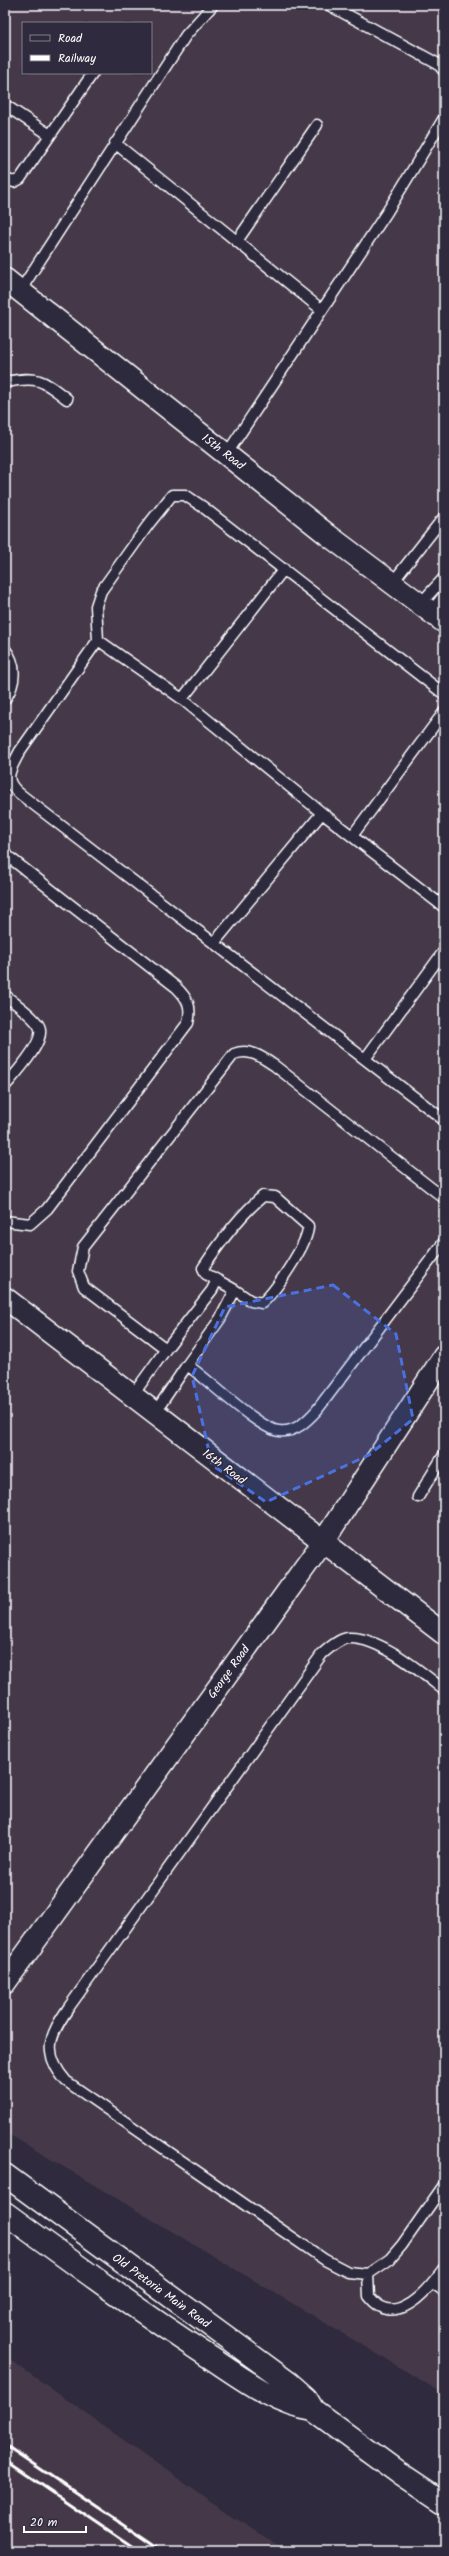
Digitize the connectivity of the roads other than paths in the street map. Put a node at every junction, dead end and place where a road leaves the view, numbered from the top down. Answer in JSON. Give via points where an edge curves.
{"nodes":[{"id":1,"x":213,"y":5,"type":"edge"},
{"id":2,"x":329,"y":5,"type":"edge"},
{"id":3,"x":444,"y":71,"type":"edge"},
{"id":4,"x":92,"y":74,"type":"edge"},
{"id":5,"x":5,"y":105,"type":"edge"},
{"id":6,"x":444,"y":118,"type":"edge"},
{"id":7,"x":317,"y":125,"type":"dead end"},
{"id":8,"x":50,"y":135,"type":"junction"},
{"id":9,"x":115,"y":143,"type":"junction"},
{"id":10,"x":5,"y":179,"type":"edge"},
{"id":11,"x":237,"y":241,"type":"junction"},
{"id":12,"x":13,"y":285,"type":"edge"},
{"id":13,"x":322,"y":310,"type":"junction"},
{"id":14,"x":5,"y":382,"type":"edge"},
{"id":15,"x":67,"y":399,"type":"dead end"},
{"id":16,"x":226,"y":455,"type":"junction"},
{"id":17,"x":444,"y":517,"type":"edge"},
{"id":18,"x":284,"y":569,"type":"junction"},
{"id":19,"x":444,"y":578,"type":"edge"},
{"id":20,"x":392,"y":583,"type":"junction"},
{"id":21,"x":444,"y":595,"type":"edge"},
{"id":22,"x":432,"y":613,"type":"edge"},
{"id":23,"x":98,"y":640,"type":"junction"},
{"id":24,"x":5,"y":649,"type":"edge"},
{"id":25,"x":444,"y":694,"type":"edge"},
{"id":26,"x":5,"y":699,"type":"edge"},
{"id":27,"x":182,"y":699,"type":"junction"},
{"id":28,"x":444,"y":712,"type":"edge"},
{"id":29,"x":322,"y":813,"type":"junction"},
{"id":30,"x":352,"y":836,"type":"junction"},
{"id":31,"x":5,"y":854,"type":"edge"},
{"id":32,"x":444,"y":907,"type":"edge"},
{"id":33,"x":214,"y":943,"type":"junction"},
{"id":34,"x":444,"y":951,"type":"edge"},
{"id":35,"x":5,"y":995,"type":"edge"},
{"id":36,"x":365,"y":1059,"type":"junction"},
{"id":37,"x":5,"y":1086,"type":"edge"},
{"id":38,"x":444,"y":1120,"type":"edge"},
{"id":39,"x":444,"y":1198,"type":"edge"},
{"id":40,"x":5,"y":1221,"type":"edge"},
{"id":41,"x":444,"y":1242,"type":"edge"},
{"id":42,"x":217,"y":1280,"type":"junction"},
{"id":43,"x":235,"y":1290,"type":"junction"},
{"id":44,"x":5,"y":1298,"type":"edge"},
{"id":45,"x":166,"y":1349,"type":"junction"},
{"id":46,"x":444,"y":1356,"type":"edge"},
{"id":47,"x":187,"y":1365,"type":"junction"},
{"id":48,"x":132,"y":1396,"type":"junction"},
{"id":49,"x":154,"y":1414,"type":"junction"},
{"id":50,"x":444,"y":1455,"type":"edge"},
{"id":51,"x":418,"y":1497,"type":"dead end"},
{"id":52,"x":323,"y":1542,"type":"junction"},
{"id":53,"x":444,"y":1634,"type":"edge"},
{"id":54,"x":444,"y":1690,"type":"edge"},
{"id":55,"x":5,"y":1983,"type":"edge"},
{"id":56,"x":5,"y":2176,"type":"edge"},
{"id":57,"x":444,"y":2185,"type":"edge"},
{"id":58,"x":5,"y":2213,"type":"edge"},
{"id":59,"x":444,"y":2268,"type":"edge"},
{"id":60,"x":368,"y":2274,"type":"junction"},
{"id":61,"x":433,"y":2284,"type":"junction"},
{"id":62,"x":444,"y":2292,"type":"edge"},
{"id":63,"x":313,"y":2410,"type":"junction"},
{"id":64,"x":444,"y":2503,"type":"edge"}],
"edges":[{"from":1,"to":9,"type":"lane","via":[[186,35]]},
{"from":2,"to":3,"type":"lane","via":[[438,64]]},
{"from":4,"to":8,"type":"lane"},
{"from":5,"to":8,"type":"lane"},
{"from":6,"to":13,"type":"lane"},
{"from":7,"to":11,"type":"lane"},
{"from":8,"to":10,"type":"lane","via":[[20,179],[14,182]]},
{"from":9,"to":11,"type":"lane"},
{"from":9,"to":12,"type":"lane"},
{"from":11,"to":13,"type":"lane"},
{"from":12,"to":16,"type":"street","name":"15th Road"},
{"from":13,"to":16,"type":"lane"},
{"from":14,"to":15,"type":"lane","via":[[21,379],[44,381]]},
{"from":16,"to":20,"type":"street","name":"15th Road"},
{"from":17,"to":20,"type":"lane"},
{"from":18,"to":23,"type":"lane","via":[[185,495],[172,495],[101,592],[96,606]]},
{"from":18,"to":25,"type":"lane"},
{"from":18,"to":27,"type":"lane"},
{"from":19,"to":22,"type":"lane"},
{"from":20,"to":22,"type":"street","name":"15th Road"},
{"from":21,"to":22,"type":"lane"},
{"from":23,"to":27,"type":"lane"},
{"from":23,"to":33,"type":"lane","via":[[20,751],[10,770],[9,780],[13,788]]},
{"from":24,"to":26,"type":"lane","via":[[12,660],[14,674],[13,683]]},
{"from":27,"to":29,"type":"lane"},
{"from":28,"to":30,"type":"lane"},
{"from":29,"to":30,"type":"lane"},
{"from":29,"to":33,"type":"lane"},
{"from":30,"to":32,"type":"lane"},
{"from":31,"to":40,"type":"lane","via":[[176,987],[186,997],[190,1012],[188,1022],[47,1209],[30,1224]]},
{"from":33,"to":36,"type":"lane"},
{"from":34,"to":36,"type":"lane"},
{"from":35,"to":37,"type":"lane","via":[[40,1027],[38,1044]]},
{"from":36,"to":38,"type":"lane"},
{"from":39,"to":45,"type":"lane","via":[[275,1066],[252,1053],[234,1054],[83,1246],[79,1258],[78,1271],[84,1287]]},
{"from":41,"to":47,"type":"lane","via":[[317,1410],[299,1427],[283,1431],[274,1430]]},
{"from":42,"to":43,"type":"lane"},
{"from":42,"to":43,"type":"lane","via":[[203,1268],[255,1203],[263,1196],[275,1196],[302,1218],[308,1226],[307,1232],[267,1298],[257,1304]]},
{"from":42,"to":45,"type":"lane","via":[[206,1301]]},
{"from":43,"to":47,"type":"lane","via":[[220,1319]]},
{"from":44,"to":48,"type":"street","name":"16th Road"},
{"from":45,"to":48,"type":"lane"},
{"from":46,"to":52,"type":"street","name":"George Road"},
{"from":47,"to":49,"type":"lane"},
{"from":48,"to":49,"type":"street","name":"16th Road"},
{"from":49,"to":52,"type":"street","name":"16th Road"},
{"from":50,"to":51,"type":"lane"},
{"from":52,"to":53,"type":"street","name":"16th Road"},
{"from":52,"to":55,"type":"street","name":"George Road"},
{"from":54,"to":60,"type":"lane","via":[[389,1651],[359,1639],[346,1638],[322,1654],[69,2007],[51,2042],[55,2067],[66,2081],[325,2260],[348,2272]]},
{"from":56,"to":63,"type":"main road","name":"Old Pretoria Main Road","via":[[289,2383],[306,2398]]},
{"from":57,"to":60,"type":"lane","via":[[402,2245],[390,2259]]},
{"from":58,"to":63,"type":"main road","name":"Old Pretoria Main Road","via":[[224,2367],[286,2403]]},
{"from":59,"to":61,"type":"lane"},
{"from":60,"to":61,"type":"lane","via":[[368,2296],[380,2306],[390,2309],[408,2305]]},
{"from":61,"to":62,"type":"lane"},
{"from":63,"to":64,"type":"main road","name":"Old Pretoria Main Road"}]}
